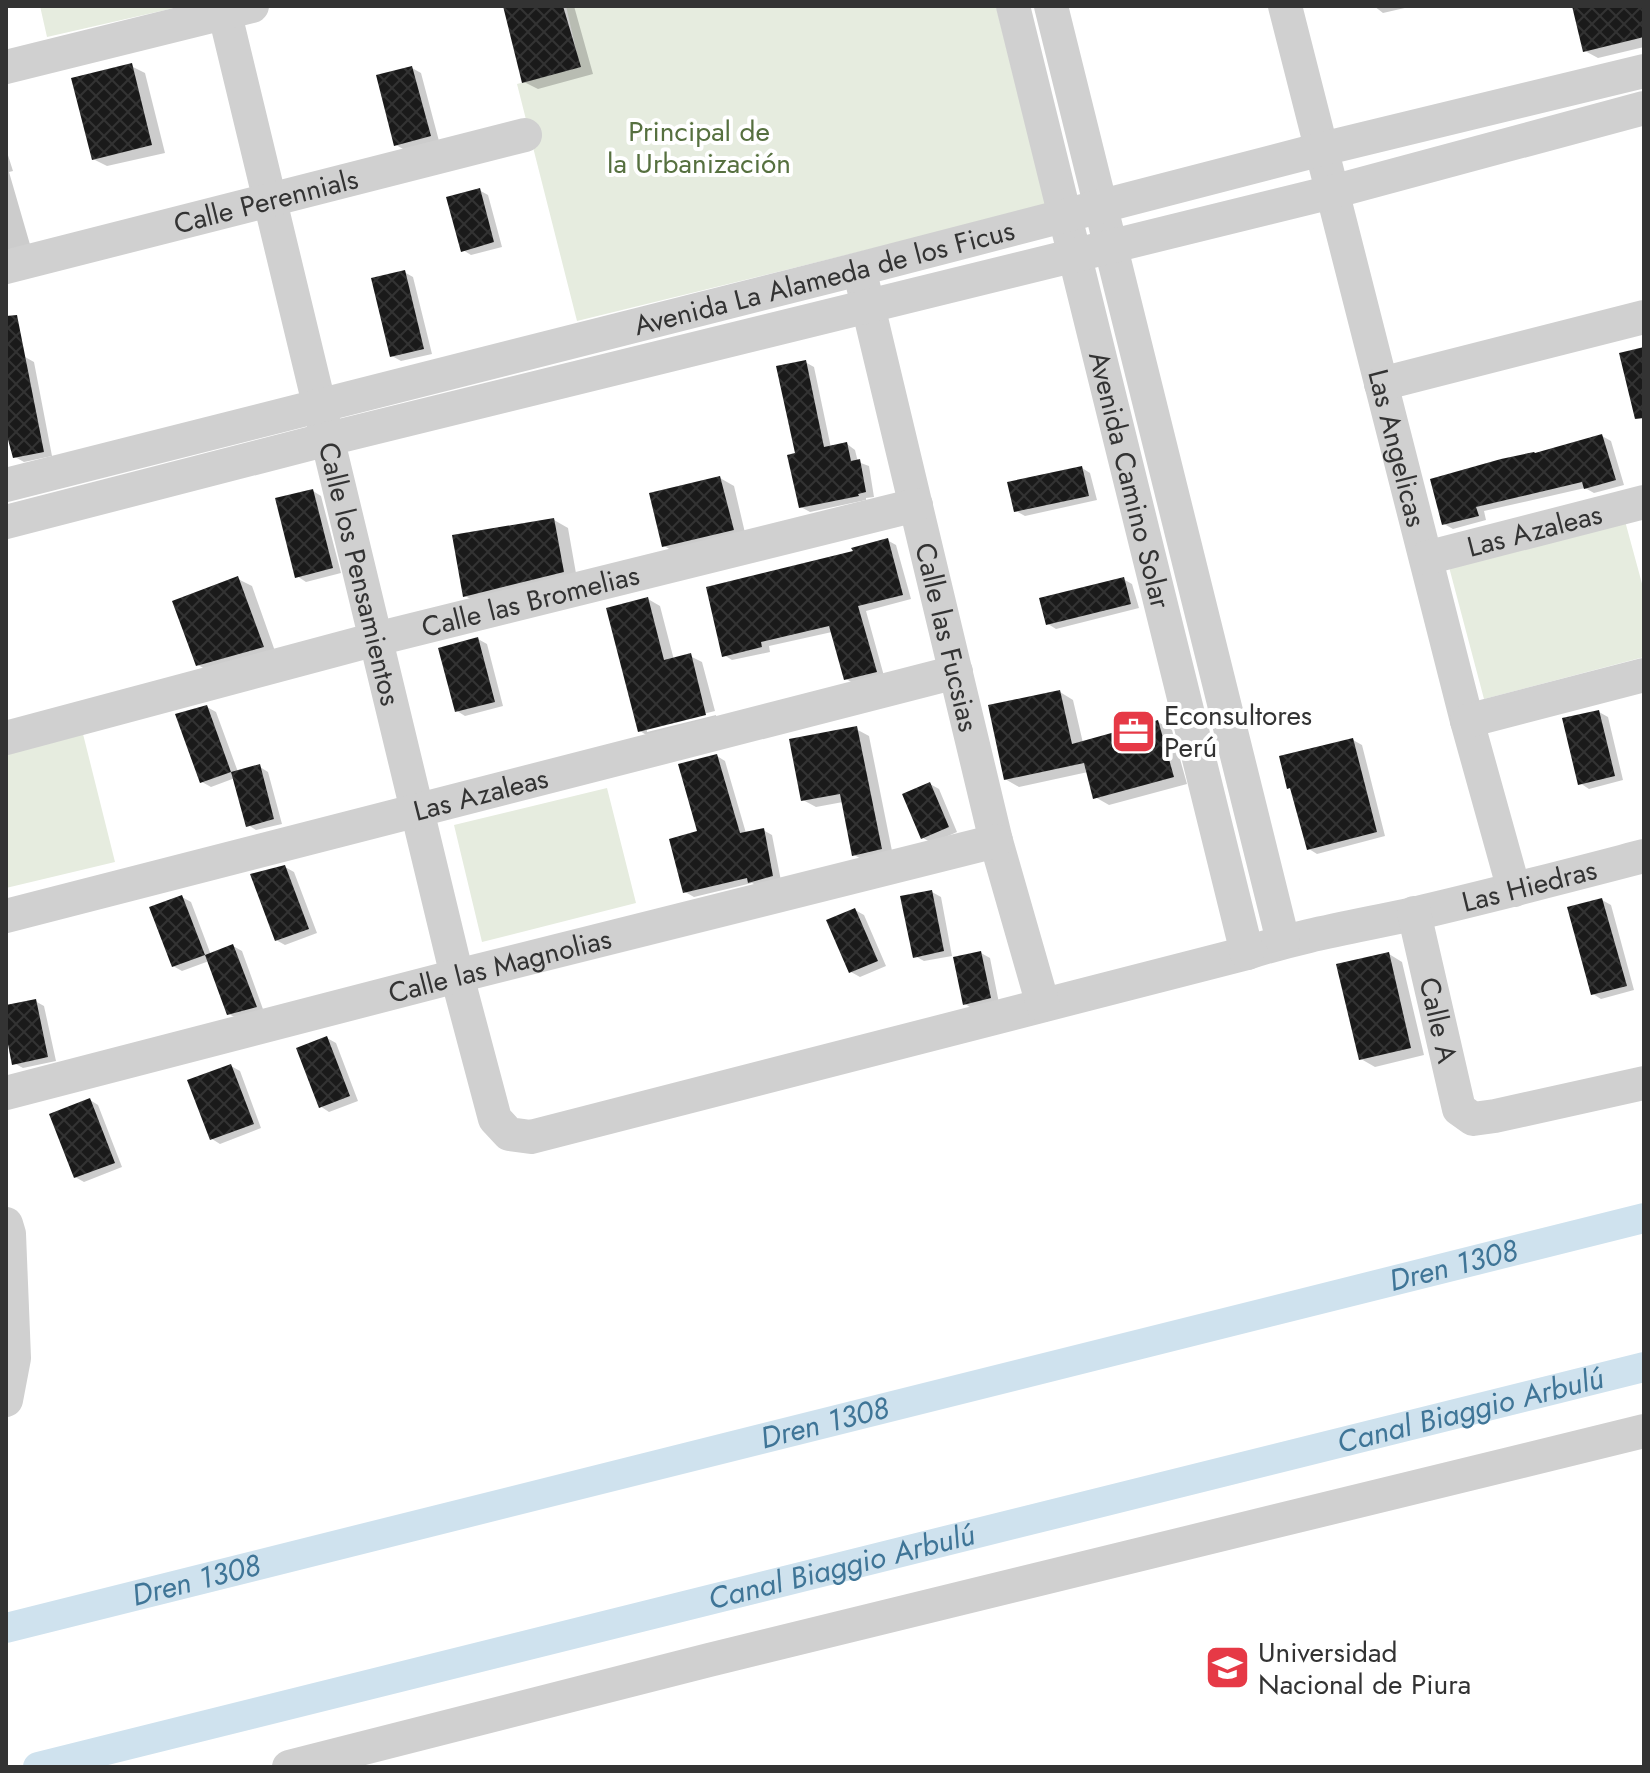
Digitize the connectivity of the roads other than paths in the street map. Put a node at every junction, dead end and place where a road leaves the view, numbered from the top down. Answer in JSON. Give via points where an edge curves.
{"nodes":[{"id":1,"x":1013,"y":6,"type":"edge"},
{"id":2,"x":1051,"y":6,"type":"edge"},
{"id":3,"x":1285,"y":6,"type":"edge"},
{"id":4,"x":233,"y":8,"type":"edge"},
{"id":5,"x":6,"y":67,"type":"edge"},
{"id":6,"x":1644,"y":71,"type":"edge"},
{"id":7,"x":1644,"y":108,"type":"edge"},
{"id":8,"x":525,"y":135,"type":"dead end"},
{"id":9,"x":1322,"y":149,"type":"junction"},
{"id":10,"x":1332,"y":192,"type":"junction"},
{"id":11,"x":270,"y":199,"type":"junction"},
{"id":12,"x":1101,"y":206,"type":"junction"},
{"id":13,"x":1064,"y":215,"type":"junction"},
{"id":14,"x":1111,"y":246,"type":"junction"},
{"id":15,"x":1075,"y":255,"type":"junction"},
{"id":16,"x":6,"y":267,"type":"edge"},
{"id":17,"x":859,"y":269,"type":"junction"},
{"id":18,"x":868,"y":307,"type":"junction"},
{"id":19,"x":1644,"y":317,"type":"edge"},
{"id":20,"x":1381,"y":384,"type":"junction"},
{"id":21,"x":320,"y":406,"type":"junction"},
{"id":22,"x":328,"y":439,"type":"junction"},
{"id":23,"x":6,"y":485,"type":"edge"},
{"id":24,"x":1644,"y":502,"type":"edge"},
{"id":25,"x":916,"y":505,"type":"junction"},
{"id":26,"x":6,"y":522,"type":"edge"},
{"id":27,"x":1426,"y":558,"type":"junction"},
{"id":28,"x":376,"y":639,"type":"junction"},
{"id":29,"x":956,"y":672,"type":"junction"},
{"id":30,"x":1644,"y":675,"type":"edge"},
{"id":31,"x":1467,"y":721,"type":"junction"},
{"id":32,"x":6,"y":738,"type":"edge"},
{"id":33,"x":418,"y":811,"type":"junction"},
{"id":34,"x":996,"y":841,"type":"junction"},
{"id":35,"x":1644,"y":856,"type":"edge"},
{"id":36,"x":1514,"y":890,"type":"junction"},
{"id":37,"x":1414,"y":913,"type":"junction"},
{"id":38,"x":6,"y":916,"type":"edge"},
{"id":39,"x":1283,"y":941,"type":"junction"},
{"id":40,"x":1247,"y":953,"type":"junction"},
{"id":41,"x":457,"y":976,"type":"junction"},
{"id":42,"x":1043,"y":1005,"type":"junction"},
{"id":43,"x":1644,"y":1083,"type":"edge"},
{"id":44,"x":6,"y":1093,"type":"edge"},
{"id":45,"x":509,"y":1134,"type":"joint"},
{"id":46,"x":7,"y":1231,"type":"edge"},
{"id":47,"x":6,"y":1400,"type":"edge"},
{"id":48,"x":1644,"y":1431,"type":"edge"},
{"id":49,"x":289,"y":1767,"type":"edge"}],
"edges":[{"from":1,"to":13,"type":"street","name":"Avenida Camino Solar"},
{"from":2,"to":12,"type":"street","name":"Avenida Camino Solar"},
{"from":3,"to":9,"type":"street","name":"Las Angelicas"},
{"from":4,"to":5,"type":"street"},
{"from":4,"to":11,"type":"street","name":"Calle los Pensamientos"},
{"from":6,"to":9,"type":"street","name":"Avenida La Alameda de los Ficus"},
{"from":7,"to":10,"type":"street","name":"Avenida La Alameda de los Ficus"},
{"from":8,"to":11,"type":"street","name":"Calle Perennials"},
{"from":9,"to":10,"type":"street","name":"Las Angelicas"},
{"from":9,"to":12,"type":"street","name":"Avenida La Alameda de los Ficus"},
{"from":10,"to":14,"type":"street","name":"Avenida La Alameda de los Ficus"},
{"from":10,"to":20,"type":"street","name":"Las Angelicas"},
{"from":11,"to":16,"type":"street","name":"Calle Perennials"},
{"from":11,"to":21,"type":"street","name":"Calle los Pensamientos"},
{"from":12,"to":13,"type":"street","name":"Avenida La Alameda de los Ficus"},
{"from":12,"to":14,"type":"street","name":"Avenida Camino Solar"},
{"from":13,"to":15,"type":"street","name":"Avenida Camino Solar"},
{"from":13,"to":17,"type":"street","name":"Avenida La Alameda de los Ficus"},
{"from":14,"to":15,"type":"street","name":"Avenida La Alameda de los Ficus"},
{"from":14,"to":39,"type":"street","name":"Avenida Camino Solar"},
{"from":15,"to":18,"type":"street","name":"Avenida La Alameda de los Ficus"},
{"from":15,"to":40,"type":"street","name":"Avenida Camino Solar"},
{"from":17,"to":18,"type":"street","name":"Calle las Fucsias"},
{"from":17,"to":21,"type":"street","name":"Avenida La Alameda de los Ficus"},
{"from":18,"to":22,"type":"street","name":"Avenida La Alameda de los Ficus"},
{"from":18,"to":25,"type":"street","name":"Calle las Fucsias"},
{"from":19,"to":20,"type":"street"},
{"from":20,"to":27,"type":"street","name":"Las Angelicas"},
{"from":21,"to":22,"type":"street","name":"Calle los Pensamientos"},
{"from":21,"to":23,"type":"street","name":"Avenida La Alameda de los Ficus"},
{"from":22,"to":26,"type":"street","name":"Avenida La Alameda de los Ficus"},
{"from":22,"to":28,"type":"street","name":"Calle los Pensamientos"},
{"from":24,"to":27,"type":"street","name":"Las Azaleas"},
{"from":25,"to":28,"type":"street","name":"Calle las Bromelias"},
{"from":25,"to":29,"type":"street","name":"Calle las Fucsias"},
{"from":27,"to":31,"type":"street","name":"Las Angelicas"},
{"from":28,"to":32,"type":"street","name":"Calle las Bromelias"},
{"from":28,"to":33,"type":"street","name":"Calle los Pensamientos"},
{"from":29,"to":33,"type":"street","name":"Las Azaleas"},
{"from":29,"to":34,"type":"street","name":"Calle las Fucsias"},
{"from":30,"to":31,"type":"street"},
{"from":31,"to":36,"type":"street","name":"Las Angelicas"},
{"from":33,"to":38,"type":"street","name":"Las Azaleas"},
{"from":33,"to":41,"type":"street","name":"Calle los Pensamientos"},
{"from":34,"to":41,"type":"street","name":"Calle las Magnolias"},
{"from":34,"to":42,"type":"street","name":"Calle las Fucsias"},
{"from":35,"to":36,"type":"street","name":"Las Hiedras"},
{"from":36,"to":37,"type":"street","name":"Las Hiedras"},
{"from":37,"to":39,"type":"street","name":"Las Hiedras"},
{"from":37,"to":43,"type":"street","name":"Calle A","via":[[1459,1109],[1473,1119],[1495,1116]]},
{"from":39,"to":40,"type":"street","name":"Las Hiedras"},
{"from":40,"to":42,"type":"street","name":"Las Hiedras"},
{"from":41,"to":44,"type":"street","name":"Calle las Magnolias"},
{"from":41,"to":45,"type":"street","name":"Calle los Pensamientos","via":[[495,1119]]},
{"from":42,"to":45,"type":"street","name":"Las Hiedras","via":[[531,1137]]},
{"from":46,"to":47,"type":"street","via":[[14,1358]]},
{"from":48,"to":49,"type":"street"}]}
